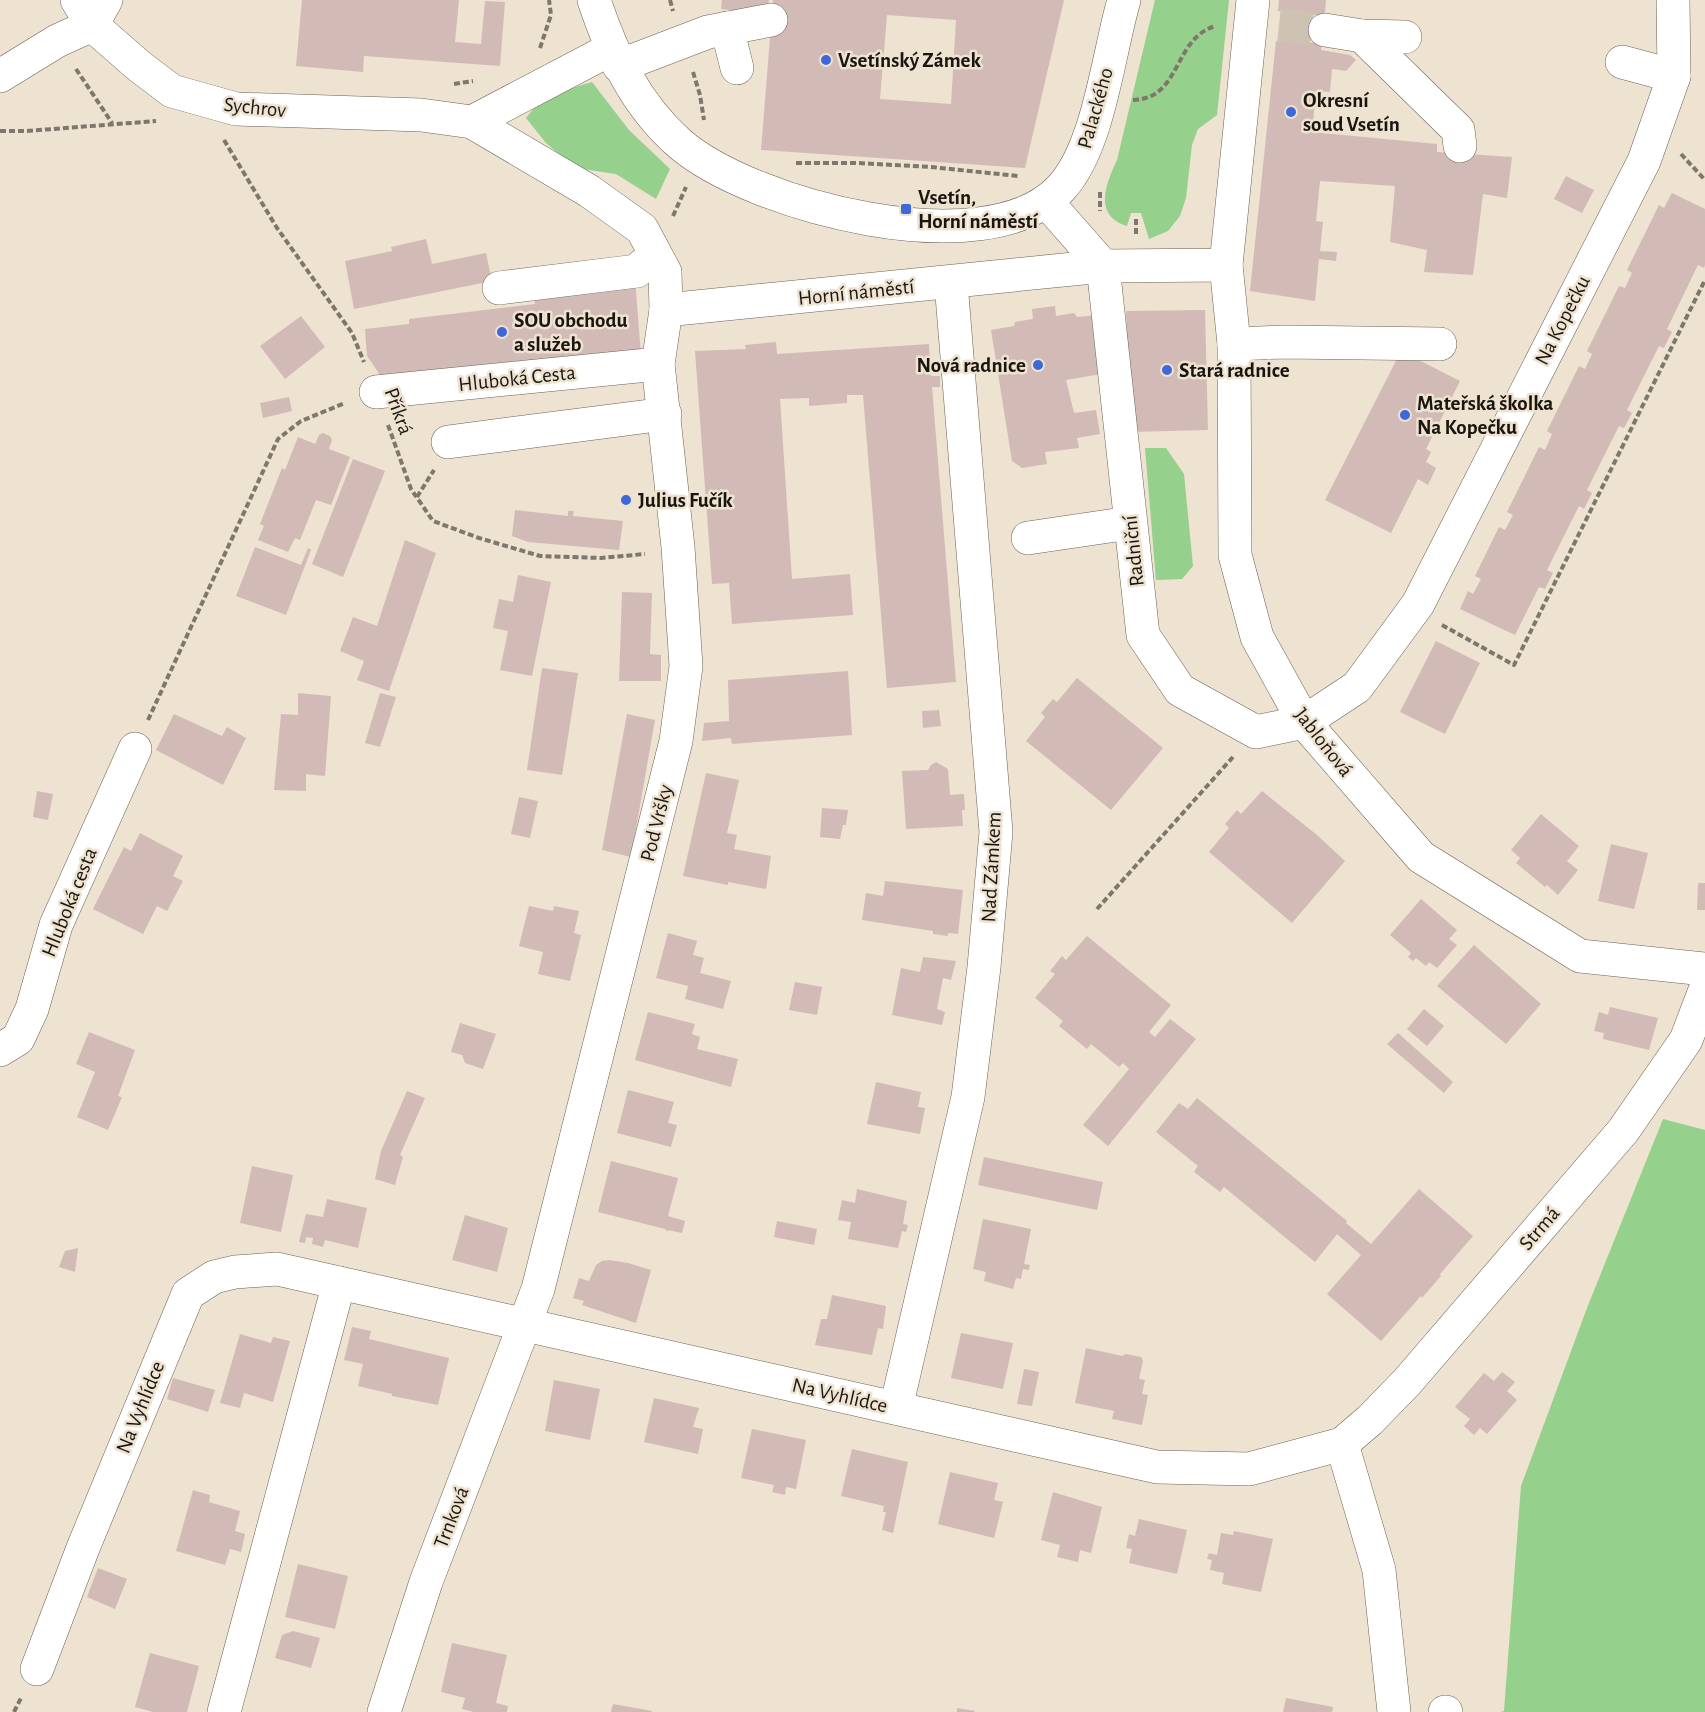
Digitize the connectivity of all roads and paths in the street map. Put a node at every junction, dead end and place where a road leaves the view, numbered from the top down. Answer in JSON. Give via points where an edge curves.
{"nodes":[{"id":1,"x":549,"y":0,"type":"edge"},
{"id":2,"x":594,"y":0,"type":"edge"},
{"id":3,"x":1124,"y":0,"type":"edge"},
{"id":4,"x":1673,"y":0,"type":"edge"},
{"id":5,"x":92,"y":8,"type":"edge"},
{"id":6,"x":1261,"y":16,"type":"edge"},
{"id":7,"x":771,"y":20,"type":"dead end"},
{"id":8,"x":727,"y":27,"type":"junction"},
{"id":9,"x":1325,"y":30,"type":"tunnel mouth"},
{"id":10,"x":1362,"y":36,"type":"junction"},
{"id":11,"x":1405,"y":37,"type":"dead end"},
{"id":12,"x":57,"y":41,"type":"junction"},
{"id":13,"x":538,"y":54,"type":"dead end"},
{"id":14,"x":615,"y":57,"type":"junction"},
{"id":15,"x":1622,"y":62,"type":"dead end"},
{"id":16,"x":737,"y":68,"type":"dead end"},
{"id":17,"x":0,"y":76,"type":"edge"},
{"id":18,"x":1674,"y":76,"type":"junction"},
{"id":19,"x":483,"y":80,"type":"dead end"},
{"id":20,"x":450,"y":85,"type":"dead end"},
{"id":21,"x":202,"y":100,"type":"junction"},
{"id":22,"x":1124,"y":101,"type":"dead end"},
{"id":23,"x":166,"y":120,"type":"dead end"},
{"id":24,"x":704,"y":121,"type":"dead end"},
{"id":25,"x":472,"y":122,"type":"junction"},
{"id":26,"x":112,"y":123,"type":"junction"},
{"id":27,"x":713,"y":127,"type":"dead end"},
{"id":28,"x":0,"y":131,"type":"edge"},
{"id":29,"x":1460,"y":146,"type":"dead end"},
{"id":30,"x":785,"y":162,"type":"dead end"},
{"id":31,"x":1023,"y":177,"type":"dead end"},
{"id":32,"x":688,"y":181,"type":"dead end"},
{"id":33,"x":1046,"y":201,"type":"junction"},
{"id":34,"x":672,"y":218,"type":"dead end"},
{"id":35,"x":650,"y":260,"type":"junction"},
{"id":36,"x":1226,"y":264,"type":"junction"},
{"id":37,"x":1103,"y":266,"type":"junction"},
{"id":38,"x":1705,"y":280,"type":"edge"},
{"id":39,"x":951,"y":283,"type":"junction"},
{"id":40,"x":499,"y":288,"type":"dead end"},
{"id":41,"x":666,"y":310,"type":"junction"},
{"id":42,"x":1234,"y":344,"type":"junction"},
{"id":43,"x":1440,"y":344,"type":"dead end"},
{"id":44,"x":658,"y":363,"type":"junction"},
{"id":45,"x":363,"y":396,"type":"junction"},
{"id":46,"x":665,"y":414,"type":"junction"},
{"id":47,"x":441,"y":455,"type":"joint"},
{"id":48,"x":417,"y":497,"type":"junction"},
{"id":49,"x":1130,"y":523,"type":"junction"},
{"id":50,"x":1028,"y":538,"type":"dead end"},
{"id":51,"x":678,"y":547,"type":"junction"},
{"id":52,"x":1437,"y":622,"type":"dead end"},
{"id":53,"x":1304,"y":722,"type":"junction"},
{"id":54,"x":135,"y":748,"type":"joint"},
{"id":55,"x":1238,"y":752,"type":"dead end"},
{"id":56,"x":1097,"y":909,"type":"dead end"},
{"id":57,"x":1705,"y":969,"type":"edge"},
{"id":58,"x":1705,"y":990,"type":"edge"},
{"id":59,"x":0,"y":1050,"type":"edge"},
{"id":60,"x":339,"y":1283,"type":"junction"},
{"id":61,"x":525,"y":1324,"type":"junction"},
{"id":62,"x":896,"y":1408,"type":"junction"},
{"id":63,"x":1342,"y":1444,"type":"junction"},
{"id":64,"x":37,"y":1669,"type":"dead end"},
{"id":65,"x":224,"y":1712,"type":"edge"},
{"id":66,"x":384,"y":1712,"type":"edge"},
{"id":67,"x":1394,"y":1712,"type":"edge"}],
"edges":[{"from":1,"to":13,"type":"path","via":[[551,15]]},
{"from":2,"to":14,"type":"street"},
{"from":3,"to":33,"type":"street","name":"Palackého","via":[[1088,141],[1075,169]]},
{"from":4,"to":18,"type":"street","name":"Na Kopečku"},
{"from":5,"to":12,"type":"street"},
{"from":5,"to":21,"type":"street","name":"Sychrov","via":[[139,66],[172,91]]},
{"from":6,"to":22,"type":"path","via":[[1203,30],[1193,38],[1167,84],[1139,100]]},
{"from":6,"to":36,"type":"street"},
{"from":7,"to":8,"type":"street"},
{"from":8,"to":14,"type":"street"},
{"from":8,"to":16,"type":"street"},
{"from":9,"to":10,"type":"street"},
{"from":10,"to":11,"type":"street"},
{"from":10,"to":29,"type":"street","via":[[1458,130]]},
{"from":12,"to":17,"type":"street"},
{"from":12,"to":26,"type":"path"},
{"from":14,"to":25,"type":"street"},
{"from":14,"to":33,"type":"street","name":"Palackého","via":[[645,106],[679,143],[714,168],[762,191],[825,210],[933,225],[1013,218]]},
{"from":15,"to":18,"type":"street"},
{"from":18,"to":53,"type":"street","name":"Na Kopečku","via":[[1644,161],[1418,604],[1357,687]]},
{"from":19,"to":20,"type":"path"},
{"from":21,"to":25,"type":"street","name":"Sychrov","via":[[236,109],[421,115]]},
{"from":21,"to":45,"type":"path","name":"Příkrá","via":[[277,228],[352,333]]},
{"from":23,"to":26,"type":"path"},
{"from":24,"to":27,"type":"path"},
{"from":25,"to":35,"type":"street","name":"Sychrov","via":[[588,191],[642,229]]},
{"from":26,"to":28,"type":"path"},
{"from":30,"to":31,"type":"path","via":[[931,167]]},
{"from":32,"to":34,"type":"path"},
{"from":33,"to":37,"type":"street"},
{"from":35,"to":40,"type":"street","via":[[637,271]]},
{"from":35,"to":41,"type":"street","via":[[665,272]]},
{"from":36,"to":37,"type":"street","name":"Horní náměstí"},
{"from":36,"to":42,"type":"street","name":"Jabloňová"},
{"from":37,"to":39,"type":"street","name":"Horní náměstí"},
{"from":37,"to":49,"type":"street","name":"Radniční"},
{"from":38,"to":52,"type":"path","via":[[1514,665]]},
{"from":39,"to":41,"type":"street","name":"Horní náměstí"},
{"from":39,"to":62,"type":"street","name":"Nad Zámkem","via":[[996,832],[968,1096]]},
{"from":41,"to":44,"type":"street","name":"Pod Vršky"},
{"from":42,"to":43,"type":"street"},
{"from":42,"to":53,"type":"street","name":"Jabloňová","via":[[1235,555],[1257,637]]},
{"from":44,"to":45,"type":"street","name":"Hluboká Cesta"},
{"from":44,"to":46,"type":"street","name":"Pod Vršky"},
{"from":45,"to":48,"type":"path","name":"Příkrá"},
{"from":45,"to":54,"type":"path","via":[[301,421],[278,439]]},
{"from":46,"to":47,"type":"street"},
{"from":46,"to":51,"type":"street","name":"Pod Vršky"},
{"from":47,"to":48,"type":"path"},
{"from":48,"to":51,"type":"path","name":"Příkrá","via":[[434,522],[540,556],[601,558]]},
{"from":49,"to":50,"type":"street"},
{"from":49,"to":53,"type":"street","name":"Radniční","via":[[1143,635],[1180,690],[1256,732]]},
{"from":51,"to":61,"type":"street","name":"Pod Vršky","via":[[686,666],[676,741],[538,1289]]},
{"from":53,"to":57,"type":"street","name":"Jabloňová","via":[[1421,857],[1580,956]]},
{"from":54,"to":59,"type":"street","name":"Hluboká cesta","via":[[56,925],[32,1009],[18,1039]]},
{"from":55,"to":56,"type":"path"},
{"from":58,"to":63,"type":"street","name":"Strmá","via":[[1686,1040],[1623,1131],[1407,1382]]},
{"from":60,"to":61,"type":"street","name":"Na Vyhlídce"},
{"from":60,"to":64,"type":"street","name":"Na Vyhlídce","via":[[277,1269],[235,1272],[214,1277],[188,1294]]},
{"from":60,"to":65,"type":"street"},
{"from":61,"to":62,"type":"street","name":"Na Vyhlídce"},
{"from":61,"to":66,"type":"street","name":"Trnková","via":[[426,1582]]},
{"from":62,"to":63,"type":"street","name":"Na Vyhlídce","via":[[1157,1467],[1249,1469]]},
{"from":63,"to":67,"type":"street","via":[[1379,1570]]}]}
